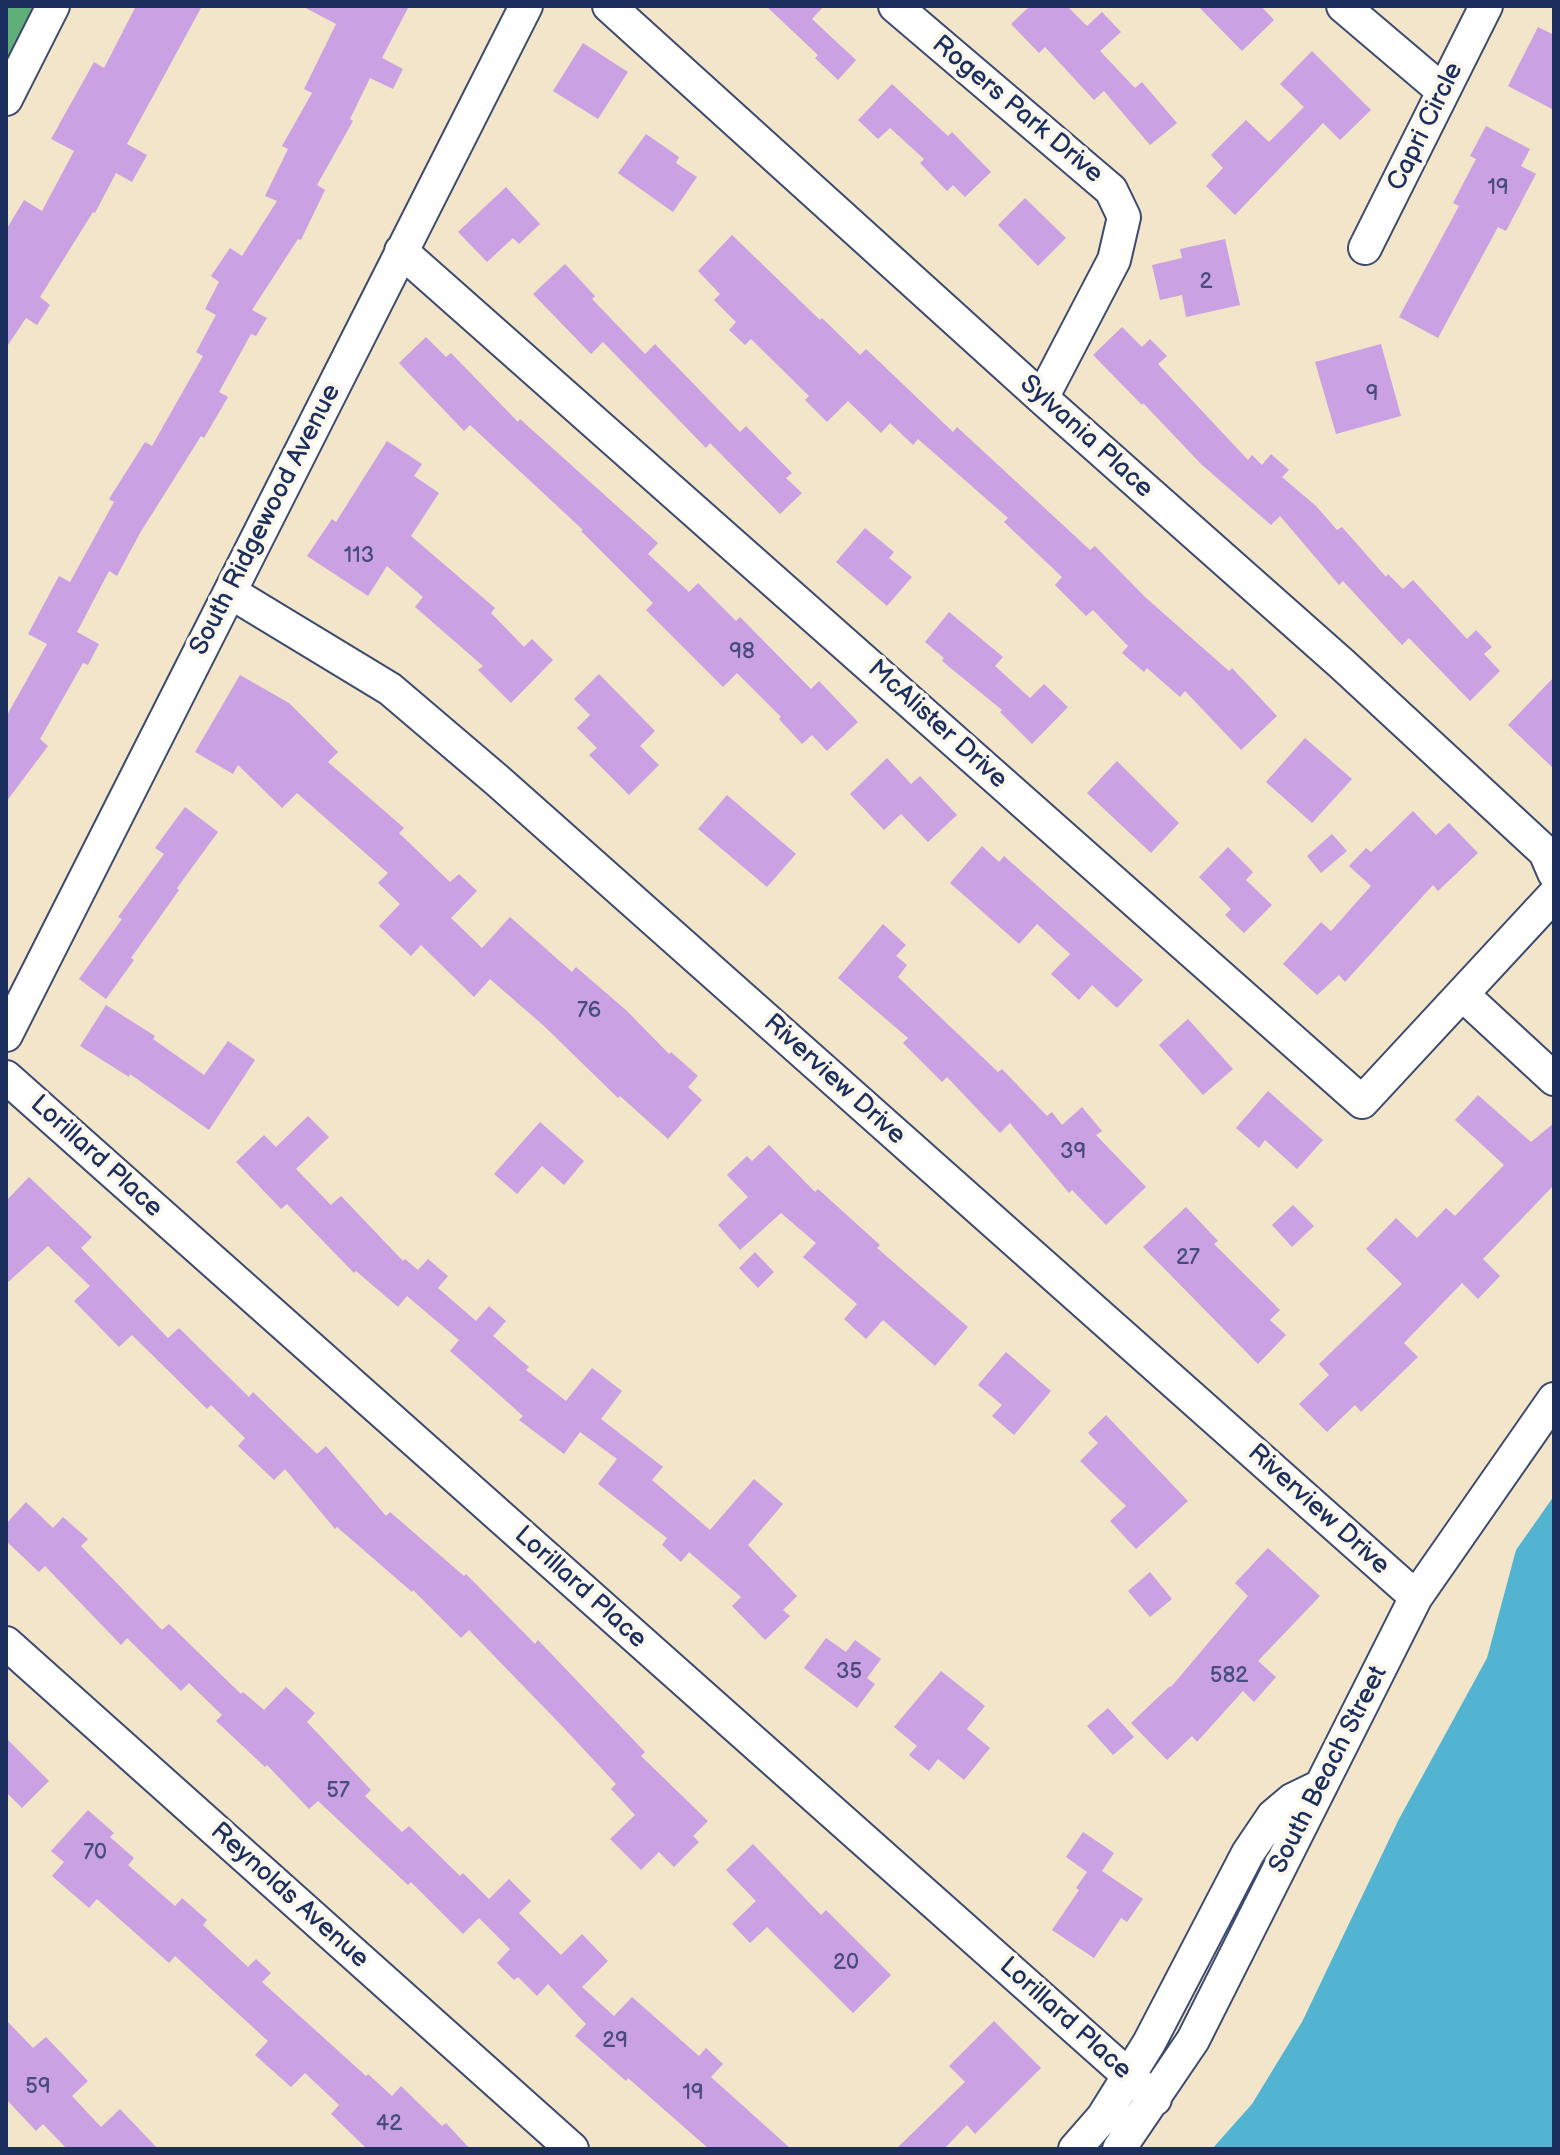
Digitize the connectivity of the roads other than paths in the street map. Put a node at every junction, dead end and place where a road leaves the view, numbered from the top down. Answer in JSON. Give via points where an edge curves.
{"nodes":[{"id":1,"x":53,"y":6,"type":"edge"},
{"id":2,"x":526,"y":6,"type":"edge"},
{"id":3,"x":609,"y":6,"type":"edge"},
{"id":4,"x":895,"y":6,"type":"edge"},
{"id":5,"x":1343,"y":6,"type":"edge"},
{"id":6,"x":1486,"y":6,"type":"edge"},
{"id":7,"x":1443,"y":91,"type":"junction"},
{"id":8,"x":6,"y":99,"type":"edge"},
{"id":9,"x":1365,"y":248,"type":"dead end"},
{"id":10,"x":401,"y":251,"type":"junction"},
{"id":11,"x":1042,"y":398,"type":"junction"},
{"id":12,"x":230,"y":592,"type":"junction"},
{"id":13,"x":1554,"y":873,"type":"edge"},
{"id":14,"x":1554,"y":895,"type":"edge"},
{"id":15,"x":1462,"y":994,"type":"junction"},
{"id":16,"x":13,"y":1002,"type":"edge"},
{"id":17,"x":6,"y":1035,"type":"edge"},
{"id":18,"x":6,"y":1077,"type":"edge"},
{"id":19,"x":1554,"y":1079,"type":"edge"},
{"id":20,"x":1554,"y":1399,"type":"edge"},
{"id":21,"x":1416,"y":1597,"type":"junction"},
{"id":22,"x":6,"y":1643,"type":"edge"},
{"id":23,"x":1321,"y":1786,"type":"junction"},
{"id":24,"x":1129,"y":2076,"type":"junction"},
{"id":25,"x":1155,"y":2099,"type":"junction"},
{"id":26,"x":572,"y":2149,"type":"edge"},
{"id":27,"x":1075,"y":2149,"type":"edge"},
{"id":28,"x":1119,"y":2149,"type":"edge"}],
"edges":[{"from":1,"to":8,"type":"street"},
{"from":2,"to":10,"type":"street","name":"South Ridgewood Avenue"},
{"from":3,"to":11,"type":"street","name":"Sylvania Place"},
{"from":4,"to":11,"type":"street","name":"Rogers Park Drive","via":[[1111,190],[1124,217],[1114,260]]},
{"from":5,"to":7,"type":"street"},
{"from":6,"to":7,"type":"street","name":"Capri Circle"},
{"from":7,"to":9,"type":"street","name":"Capri Circle"},
{"from":10,"to":12,"type":"street","name":"South Ridgewood Avenue"},
{"from":10,"to":15,"type":"street","name":"McAlister Drive","via":[[1362,1102]]},
{"from":11,"to":13,"type":"street","name":"Sylvania Place","via":[[1500,810],[1545,852]]},
{"from":12,"to":16,"type":"street","name":"South Ridgewood Avenue"},
{"from":12,"to":21,"type":"street","name":"Riverview Drive","via":[[390,689]]},
{"from":14,"to":15,"type":"street"},
{"from":15,"to":19,"type":"street"},
{"from":16,"to":17,"type":"street","name":"South Ridgewood Avenue"},
{"from":18,"to":24,"type":"street","name":"Lorillard Place"},
{"from":20,"to":21,"type":"street","name":"South Beach Street"},
{"from":21,"to":23,"type":"street","name":"South Beach Street"},
{"from":22,"to":26,"type":"street","name":"Reynolds Avenue"},
{"from":23,"to":24,"type":"street","via":[[1273,1816],[1248,1853]]},
{"from":23,"to":25,"type":"street","name":"South Beach Street","via":[[1193,2040]]},
{"from":24,"to":25,"type":"street","name":"Lorillard Place"},
{"from":24,"to":27,"type":"street"},
{"from":25,"to":28,"type":"street","name":"South Beach Street"}]}
